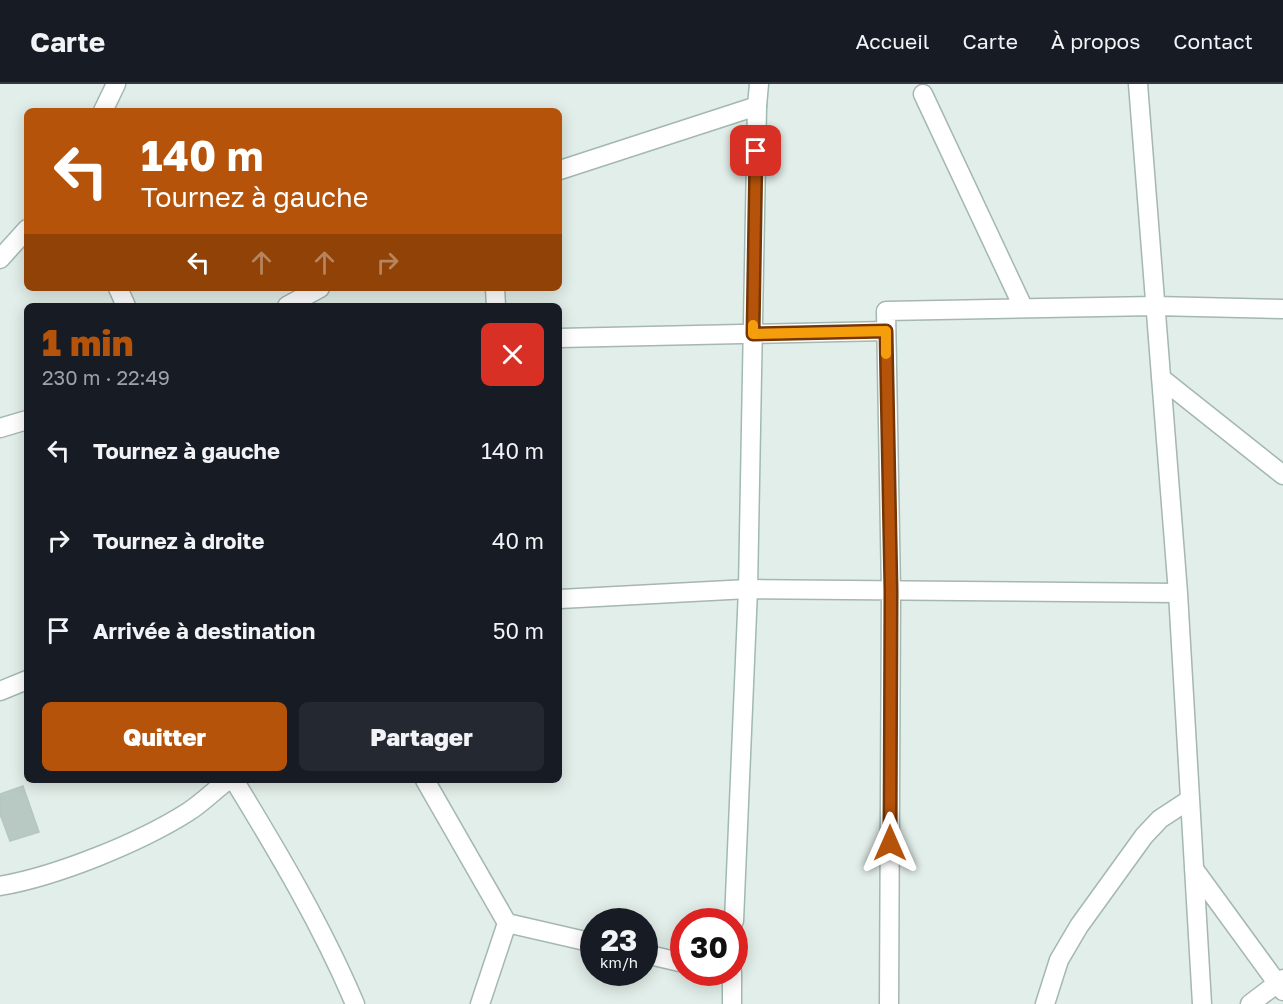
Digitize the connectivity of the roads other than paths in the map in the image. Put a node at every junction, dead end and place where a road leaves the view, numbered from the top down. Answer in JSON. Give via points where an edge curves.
{"nodes":[{"id":1,"x":116,"y":84,"type":"edge"},
{"id":2,"x":759,"y":84,"type":"edge"},
{"id":3,"x":1138,"y":84,"type":"edge"},
{"id":4,"x":923,"y":94,"type":"dead end"},
{"id":5,"x":756,"y":106,"type":"junction"},
{"id":6,"x":104,"y":108,"type":"edge"},
{"id":7,"x":562,"y":169,"type":"edge"},
{"id":8,"x":24,"y":232,"type":"edge"},
{"id":9,"x":0,"y":259,"type":"edge"},
{"id":10,"x":314,"y":291,"type":"edge"},
{"id":11,"x":292,"y":303,"type":"edge"},
{"id":12,"x":1155,"y":306,"type":"junction"},
{"id":13,"x":1023,"y":307,"type":"junction"},
{"id":14,"x":1283,"y":309,"type":"edge"},
{"id":15,"x":886,"y":331,"type":"junction"},
{"id":16,"x":753,"y":334,"type":"junction"},
{"id":17,"x":562,"y":338,"type":"edge"},
{"id":18,"x":1161,"y":378,"type":"junction"},
{"id":19,"x":24,"y":421,"type":"edge"},
{"id":20,"x":0,"y":428,"type":"edge"},
{"id":21,"x":1283,"y":475,"type":"edge"},
{"id":22,"x":748,"y":589,"type":"junction"},
{"id":23,"x":891,"y":591,"type":"junction"},
{"id":24,"x":1178,"y":593,"type":"junction"},
{"id":25,"x":562,"y":599,"type":"edge"},
{"id":26,"x":24,"y":681,"type":"edge"},
{"id":27,"x":0,"y":691,"type":"edge"},
{"id":28,"x":224,"y":783,"type":"edge"},
{"id":29,"x":236,"y":783,"type":"edge"},
{"id":30,"x":426,"y":783,"type":"edge"},
{"id":31,"x":1189,"y":800,"type":"junction"},
{"id":32,"x":1194,"y":869,"type":"junction"},
{"id":33,"x":0,"y":886,"type":"edge"},
{"id":34,"x":735,"y":908,"type":"edge"},
{"id":35,"x":507,"y":923,"type":"junction"},
{"id":36,"x":580,"y":940,"type":"edge"},
{"id":37,"x":1281,"y":984,"type":"edge"},
{"id":38,"x":731,"y":986,"type":"edge"},
{"id":39,"x":355,"y":1004,"type":"edge"},
{"id":40,"x":480,"y":1004,"type":"edge"},
{"id":41,"x":732,"y":1004,"type":"edge"},
{"id":42,"x":889,"y":1004,"type":"edge"},
{"id":43,"x":1045,"y":1004,"type":"edge"},
{"id":44,"x":1202,"y":1004,"type":"edge"},
{"id":45,"x":1250,"y":1004,"type":"edge"}],
"edges":[{"from":1,"to":6,"type":"street"},
{"from":2,"to":5,"type":"street"},
{"from":3,"to":12,"type":"street"},
{"from":4,"to":13,"type":"street"},
{"from":5,"to":7,"type":"street"},
{"from":5,"to":16,"type":"street"},
{"from":8,"to":9,"type":"street"},
{"from":10,"to":11,"type":"street"},
{"from":12,"to":13,"type":"street"},
{"from":12,"to":14,"type":"street"},
{"from":12,"to":18,"type":"street"},
{"from":13,"to":15,"type":"street","via":[[886,311]]},
{"from":15,"to":16,"type":"street"},
{"from":15,"to":23,"type":"street"},
{"from":16,"to":17,"type":"street"},
{"from":16,"to":22,"type":"street"},
{"from":18,"to":21,"type":"street"},
{"from":18,"to":24,"type":"street"},
{"from":19,"to":20,"type":"street"},
{"from":22,"to":23,"type":"street"},
{"from":22,"to":25,"type":"street"},
{"from":22,"to":34,"type":"street"},
{"from":23,"to":24,"type":"street"},
{"from":23,"to":42,"type":"street"},
{"from":24,"to":31,"type":"street"},
{"from":26,"to":27,"type":"street"},
{"from":28,"to":33,"type":"street","via":[[189,811],[131,842],[59,870]]},
{"from":29,"to":39,"type":"street","via":[[332,951]]},
{"from":30,"to":35,"type":"street"},
{"from":31,"to":32,"type":"street"},
{"from":31,"to":43,"type":"street","via":[[1160,819],[1144,836],[1079,926],[1059,960]]},
{"from":32,"to":37,"type":"street"},
{"from":32,"to":44,"type":"street"},
{"from":35,"to":36,"type":"street"},
{"from":35,"to":40,"type":"street"},
{"from":37,"to":45,"type":"street"},
{"from":38,"to":41,"type":"street"}]}
